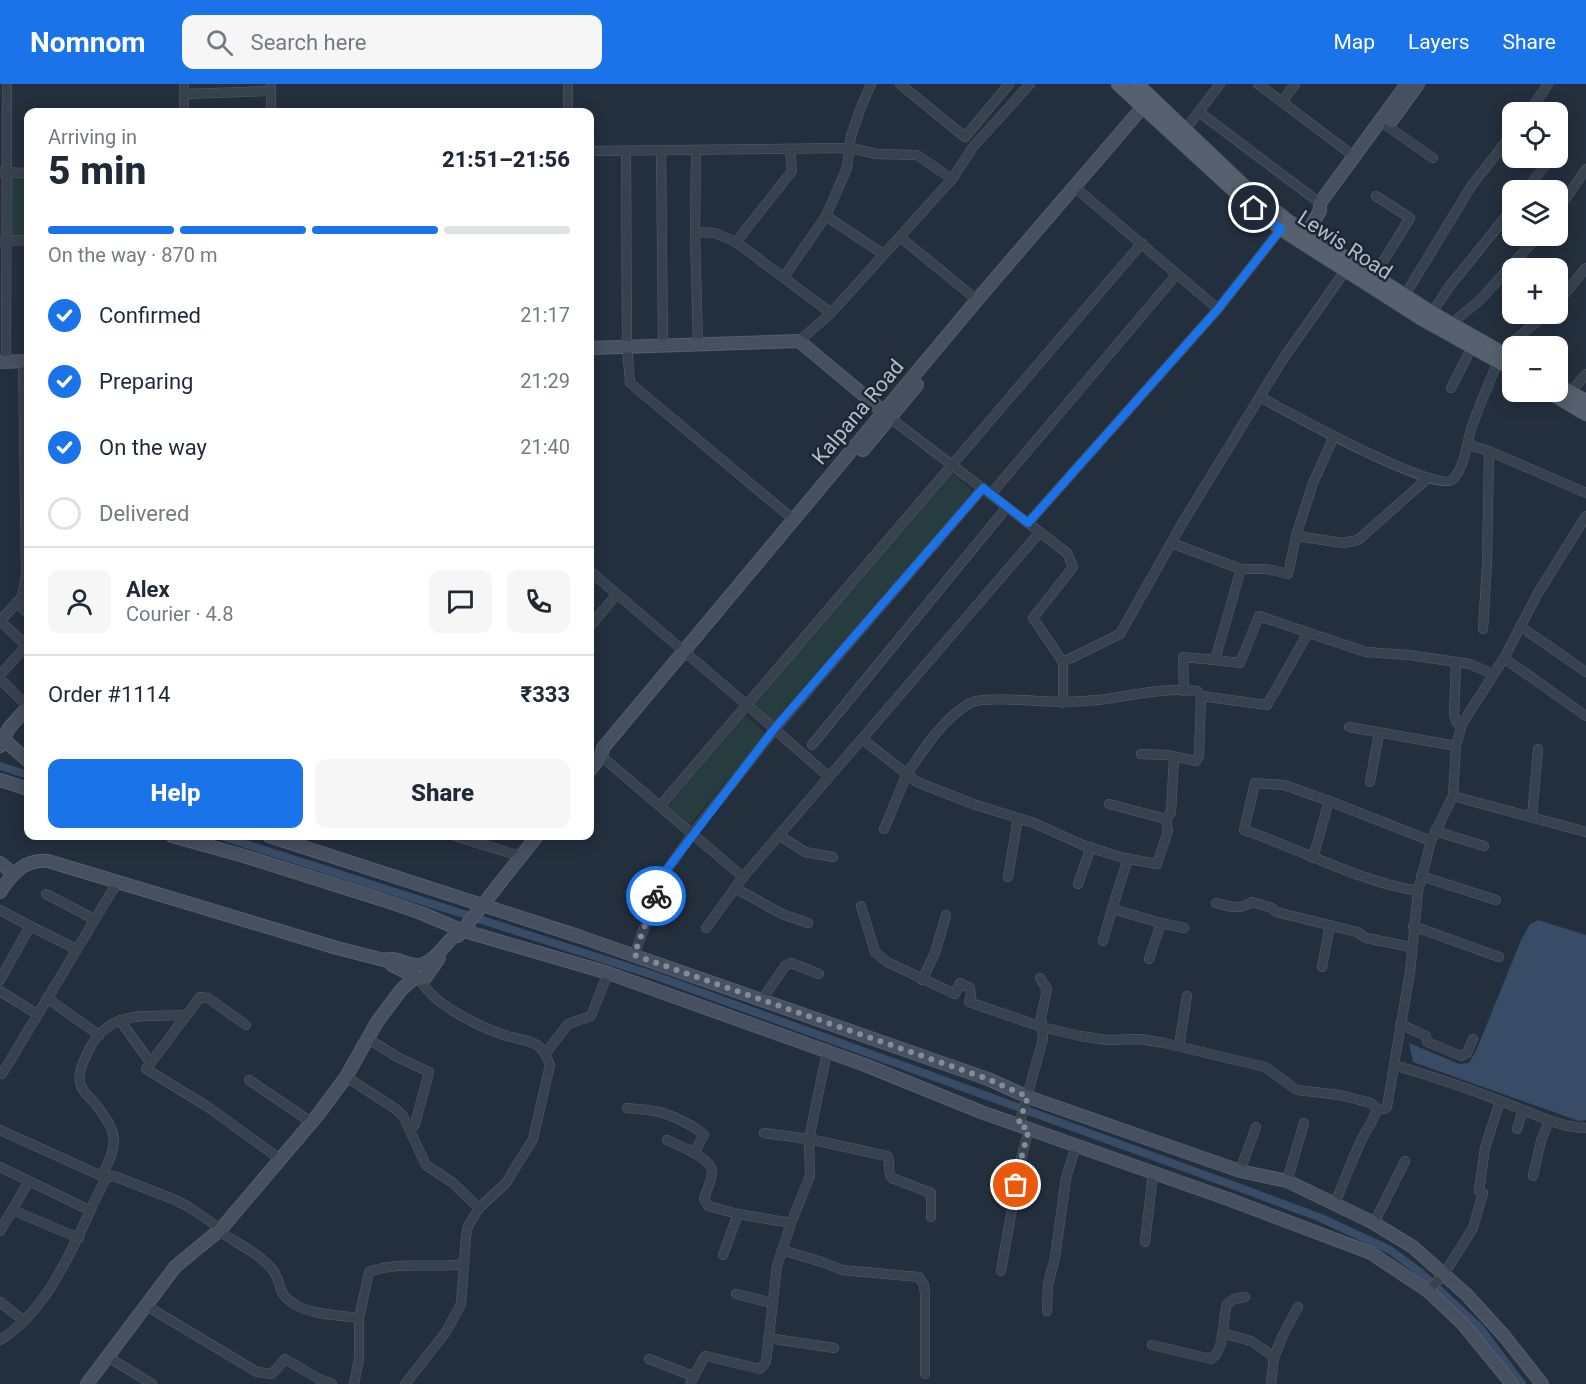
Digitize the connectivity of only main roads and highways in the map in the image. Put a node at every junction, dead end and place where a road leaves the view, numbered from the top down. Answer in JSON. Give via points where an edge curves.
{"nodes":[{"id":1,"x":1118,"y":84,"type":"edge"},
{"id":2,"x":1137,"y":84,"type":"edge"},
{"id":3,"x":1150,"y":104,"type":"junction"},
{"id":4,"x":1502,"y":356,"type":"edge"},
{"id":5,"x":1502,"y":356,"type":"edge"},
{"id":6,"x":1568,"y":392,"type":"edge"},
{"id":7,"x":1566,"y":402,"type":"edge"},
{"id":8,"x":1586,"y":402,"type":"edge"},
{"id":9,"x":1586,"y":414,"type":"edge"}],
"edges":[{"from":1,"to":3,"type":"main road","name":"Lewis Road"},
{"from":2,"to":3,"type":"main road","name":"Lewis Road"},
{"from":3,"to":4,"type":"main road","name":"Lewis Road","via":[[1185,130],[1266,205],[1306,234]]},
{"from":3,"to":5,"type":"main road","name":"Lewis Road","via":[[1240,196],[1281,229],[1424,320],[1472,347]]},
{"from":6,"to":8,"type":"main road"},
{"from":7,"to":9,"type":"main road"}]}
